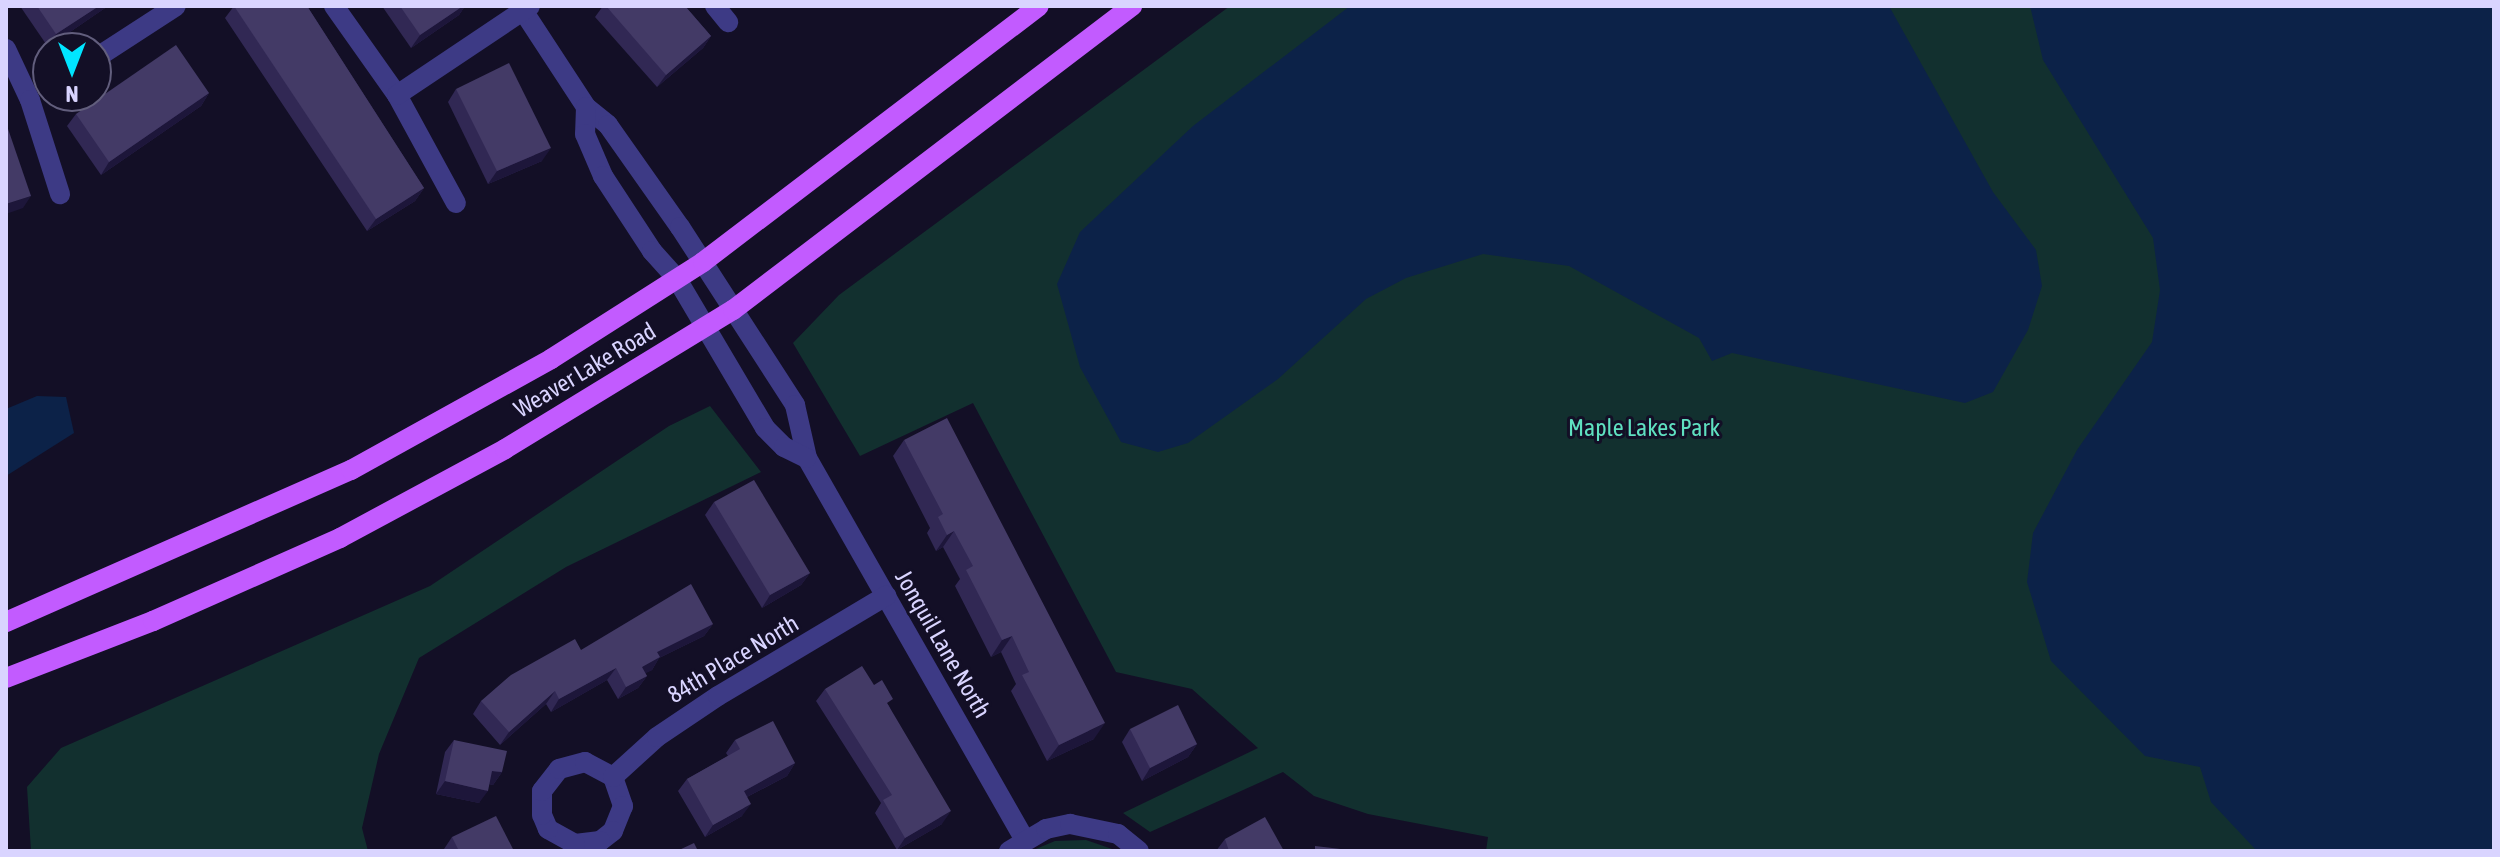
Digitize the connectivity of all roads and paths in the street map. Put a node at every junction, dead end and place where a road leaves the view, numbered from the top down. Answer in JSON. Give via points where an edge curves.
{"nodes":[{"id":1,"x":176,"y":6,"type":"edge"},
{"id":2,"x":334,"y":6,"type":"edge"},
{"id":3,"x":1039,"y":6,"type":"edge"},
{"id":4,"x":1132,"y":6,"type":"edge"},
{"id":5,"x":524,"y":8,"type":"edge"},
{"id":6,"x":112,"y":48,"type":"edge"},
{"id":7,"x":6,"y":49,"type":"edge"},
{"id":8,"x":397,"y":95,"type":"junction"},
{"id":9,"x":30,"y":100,"type":"joint"},
{"id":10,"x":586,"y":107,"type":"junction"},
{"id":11,"x":60,"y":194,"type":"dead end"},
{"id":12,"x":456,"y":203,"type":"dead end"},
{"id":13,"x":703,"y":262,"type":"junction"},
{"id":14,"x":677,"y":279,"type":"junction"},
{"id":15,"x":733,"y":310,"type":"junction"},
{"id":16,"x":705,"y":327,"type":"junction"},
{"id":17,"x":807,"y":458,"type":"junction"},
{"id":18,"x":886,"y":596,"type":"junction"},
{"id":19,"x":6,"y":622,"type":"edge"},
{"id":20,"x":6,"y":678,"type":"edge"},
{"id":21,"x":613,"y":777,"type":"junction"},
{"id":22,"x":1016,"y":845,"type":"edge"},
{"id":23,"x":1139,"y":851,"type":"edge"}],
"edges":[{"from":1,"to":6,"type":"street"},
{"from":2,"to":8,"type":"street"},
{"from":3,"to":13,"type":"main road","name":"Weaver Lake Road"},
{"from":4,"to":15,"type":"main road","name":"Weaver Lake Road"},
{"from":5,"to":8,"type":"street"},
{"from":5,"to":10,"type":"street","name":"Jonquil Lane North"},
{"from":7,"to":9,"type":"street"},
{"from":8,"to":12,"type":"street"},
{"from":9,"to":11,"type":"street"},
{"from":10,"to":13,"type":"street","name":"Jonquil Lane North","via":[[608,125]]},
{"from":10,"to":14,"type":"street","name":"Jonquil Lane North","via":[[585,134],[603,176]]},
{"from":13,"to":14,"type":"main road","name":"Weaver Lake Road"},
{"from":13,"to":15,"type":"street","name":"Jonquil Lane North"},
{"from":14,"to":16,"type":"street","name":"Jonquil Lane North"},
{"from":14,"to":19,"type":"main road","name":"Weaver Lake Road","via":[[551,359],[351,470]]},
{"from":15,"to":16,"type":"main road","name":"Weaver Lake Road"},
{"from":15,"to":17,"type":"street","name":"Jonquil Lane North","via":[[795,405]]},
{"from":16,"to":17,"type":"street","name":"Jonquil Lane North","via":[[765,428],[784,447]]},
{"from":16,"to":20,"type":"main road","name":"Weaver Lake Road","via":[[505,449],[340,538],[153,621]]},
{"from":17,"to":18,"type":"street","name":"Jonquil Lane North"},
{"from":18,"to":21,"type":"street","name":"84th Place North","via":[[705,704]]},
{"from":18,"to":22,"type":"street","name":"Jonquil Lane North"},
{"from":21,"to":21,"type":"street","via":[[585,762],[559,769],[542,791],[548,829],[575,844],[600,841],[613,831],[623,806]]},
{"from":22,"to":23,"type":"street","via":[[1058,826],[1094,826],[1118,834]]}]}
